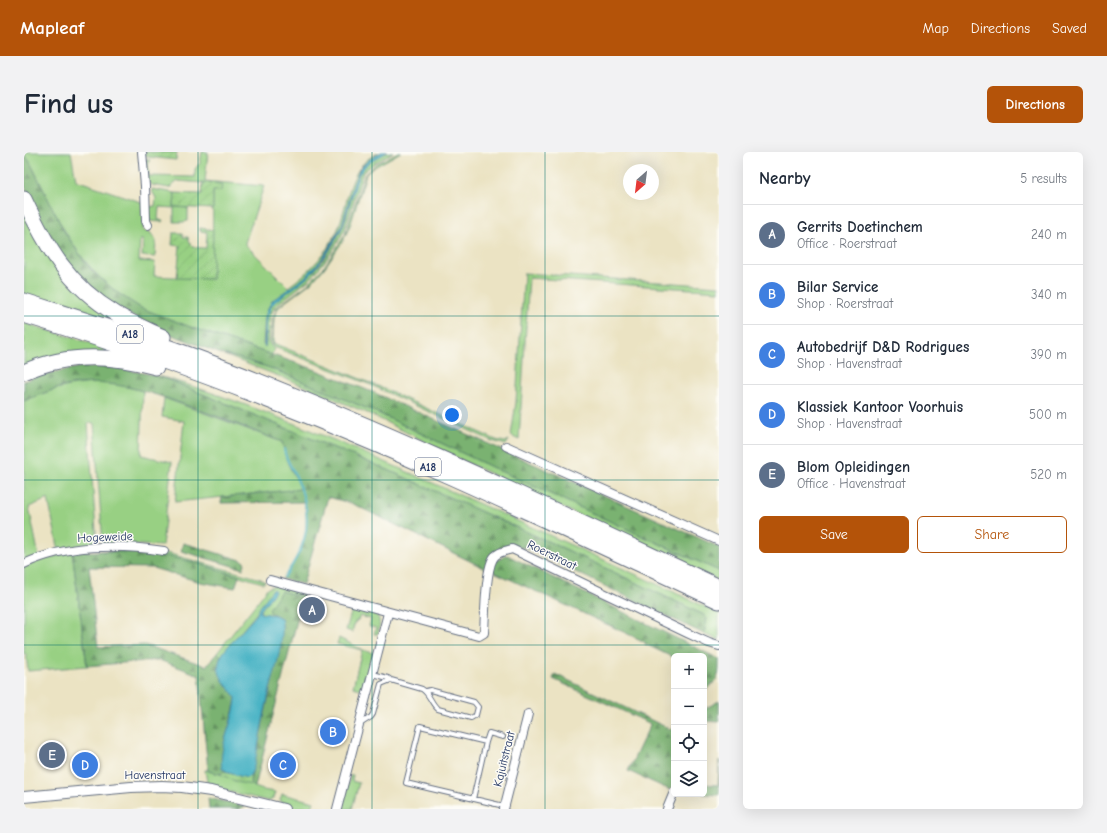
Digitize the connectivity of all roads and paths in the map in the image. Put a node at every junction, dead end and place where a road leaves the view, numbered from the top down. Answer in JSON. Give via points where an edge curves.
{"nodes":[{"id":1,"x":142,"y":152,"type":"edge"},
{"id":2,"x":24,"y":199,"type":"edge"},
{"id":3,"x":148,"y":225,"type":"dead end"},
{"id":4,"x":24,"y":301,"type":"edge"},
{"id":5,"x":24,"y":315,"type":"edge"},
{"id":6,"x":234,"y":371,"type":"junction"},
{"id":7,"x":24,"y":372,"type":"edge"},
{"id":8,"x":265,"y":398,"type":"junction"},
{"id":9,"x":506,"y":446,"type":"dead end"},
{"id":10,"x":719,"y":540,"type":"edge"},
{"id":11,"x":164,"y":551,"type":"dead end"},
{"id":12,"x":24,"y":564,"type":"edge"},
{"id":13,"x":270,"y":580,"type":"dead end"},
{"id":14,"x":719,"y":586,"type":"edge"},
{"id":15,"x":719,"y":601,"type":"edge"},
{"id":16,"x":388,"y":613,"type":"junction"},
{"id":17,"x":719,"y":646,"type":"edge"},
{"id":18,"x":372,"y":673,"type":"junction"},
{"id":19,"x":391,"y":680,"type":"junction"},
{"id":20,"x":426,"y":691,"type":"junction"},
{"id":21,"x":528,"y":714,"type":"dead end"},
{"id":22,"x":359,"y":724,"type":"junction"},
{"id":23,"x":503,"y":737,"type":"dead end"},
{"id":24,"x":486,"y":742,"type":"junction"},
{"id":25,"x":24,"y":797,"type":"edge"},
{"id":26,"x":672,"y":797,"type":"edge"},
{"id":27,"x":473,"y":798,"type":"junction"},
{"id":28,"x":504,"y":807,"type":"edge"},
{"id":29,"x":284,"y":809,"type":"edge"},
{"id":30,"x":337,"y":809,"type":"edge"},
{"id":31,"x":667,"y":809,"type":"edge"}],
"edges":[{"from":1,"to":3,"type":"street"},
{"from":2,"to":6,"type":"highway","number":"A18","via":[[58,261],[92,297],[117,315]]},
{"from":4,"to":6,"type":"highway","number":"A18"},
{"from":5,"to":8,"type":"highway","number":"A18","via":[[106,340]]},
{"from":6,"to":14,"type":"highway","number":"A18","via":[[447,460]]},
{"from":7,"to":8,"type":"highway","number":"A18","via":[[51,362],[103,357],[144,364]]},
{"from":8,"to":15,"type":"highway","number":"A18","via":[[392,451]]},
{"from":9,"to":10,"type":"street"},
{"from":11,"to":12,"type":"street","name":"Hogeweide","via":[[134,547],[94,547],[48,556]]},
{"from":13,"to":16,"type":"street","name":"Roerstraat"},
{"from":16,"to":17,"type":"street","name":"Roerstraat","via":[[479,636],[484,633],[489,568],[499,552],[512,549]]},
{"from":16,"to":18,"type":"street"},
{"from":18,"to":19,"type":"lane"},
{"from":18,"to":22,"type":"street"},
{"from":19,"to":20,"type":"lane"},
{"from":19,"to":22,"type":"lane","via":[[381,684],[373,714]]},
{"from":20,"to":20,"type":"lane","via":[[438,709],[471,718],[476,715],[478,707],[474,702]]},
{"from":21,"to":28,"type":"street","name":"Kajuitstraat"},
{"from":22,"to":30,"type":"street"},
{"from":23,"to":24,"type":"lane","via":[[489,733]]},
{"from":24,"to":27,"type":"lane"},
{"from":24,"to":27,"type":"lane","via":[[420,726],[406,783]]},
{"from":25,"to":29,"type":"street","name":"Havenstraat","via":[[168,786],[211,791]]},
{"from":26,"to":31,"type":"street"},
{"from":27,"to":28,"type":"lane"}]}
